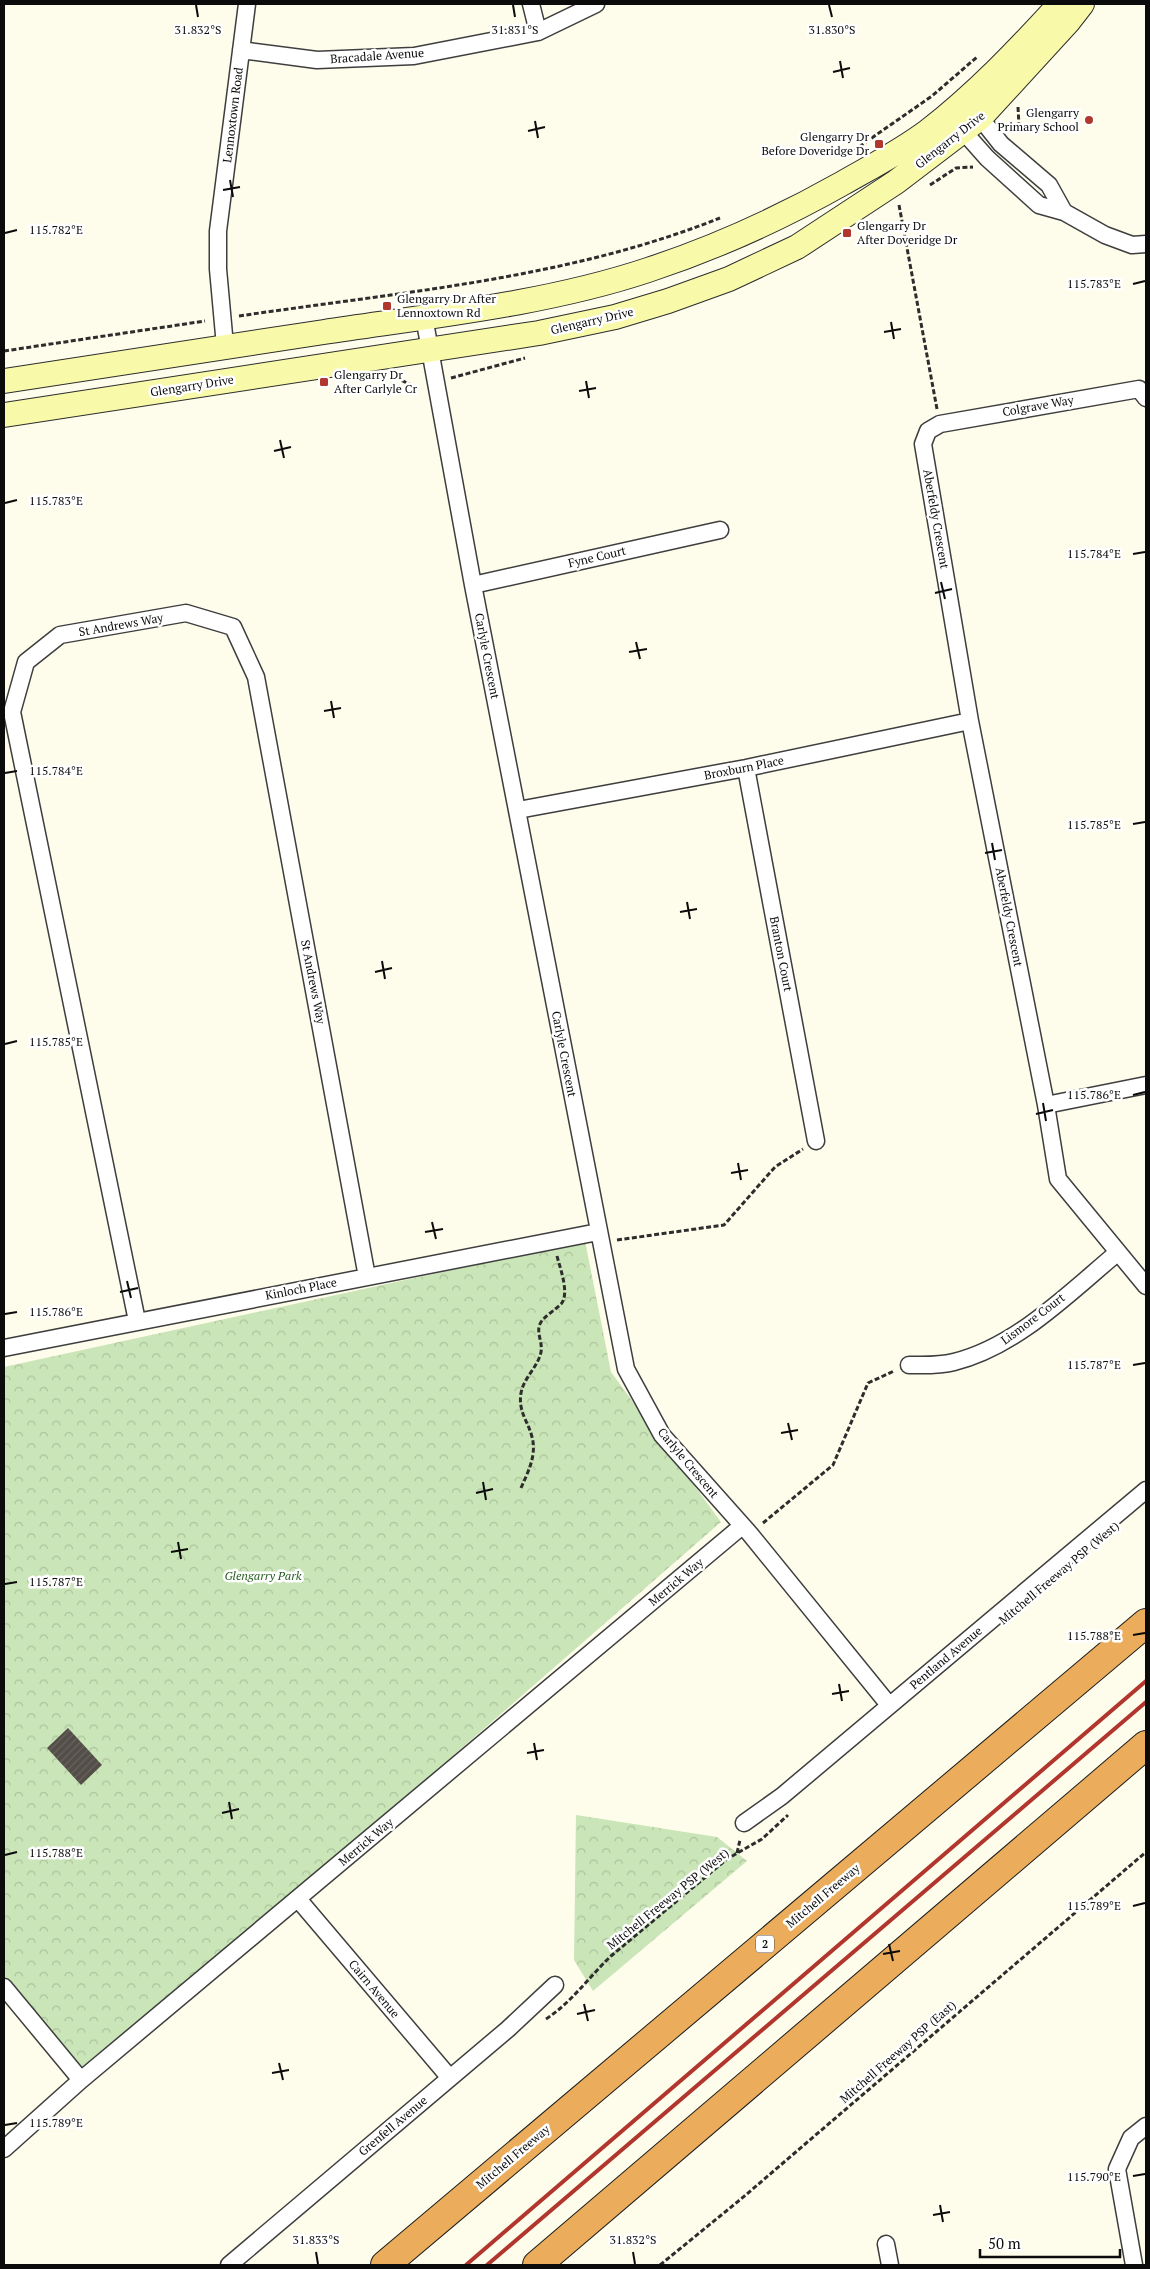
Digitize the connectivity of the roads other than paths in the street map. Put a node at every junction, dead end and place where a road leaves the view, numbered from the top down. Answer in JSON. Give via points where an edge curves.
{"nodes":[{"id":1,"x":247,"y":4,"type":"edge"},
{"id":2,"x":531,"y":4,"type":"edge"},
{"id":3,"x":596,"y":4,"type":"edge"},
{"id":4,"x":1060,"y":4,"type":"edge"},
{"id":5,"x":1082,"y":4,"type":"edge"},
{"id":6,"x":538,"y":32,"type":"junction"},
{"id":7,"x":241,"y":50,"type":"junction"},
{"id":8,"x":965,"y":116,"type":"junction"},
{"id":9,"x":1064,"y":212,"type":"junction"},
{"id":10,"x":1146,"y":244,"type":"edge"},
{"id":11,"x":424,"y":317,"type":"junction"},
{"id":12,"x":226,"y":346,"type":"junction"},
{"id":13,"x":429,"y":350,"type":"junction"},
{"id":14,"x":4,"y":381,"type":"edge"},
{"id":15,"x":1146,"y":398,"type":"edge"},
{"id":16,"x":4,"y":415,"type":"edge"},
{"id":17,"x":934,"y":427,"type":"joint"},
{"id":18,"x":720,"y":530,"type":"dead end"},
{"id":19,"x":473,"y":585,"type":"junction"},
{"id":20,"x":970,"y":721,"type":"junction"},
{"id":21,"x":746,"y":768,"type":"junction"},
{"id":22,"x":518,"y":810,"type":"junction"},
{"id":23,"x":1146,"y":1085,"type":"edge"},
{"id":24,"x":1046,"y":1105,"type":"junction"},
{"id":25,"x":816,"y":1141,"type":"road end"},
{"id":26,"x":599,"y":1237,"type":"junction"},
{"id":27,"x":1117,"y":1253,"type":"junction"},
{"id":28,"x":367,"y":1276,"type":"junction"},
{"id":29,"x":1146,"y":1286,"type":"edge"},
{"id":30,"x":137,"y":1321,"type":"junction"},
{"id":31,"x":4,"y":1348,"type":"edge"},
{"id":32,"x":909,"y":1365,"type":"road end"},
{"id":33,"x":1146,"y":1490,"type":"edge"},
{"id":34,"x":746,"y":1530,"type":"junction"},
{"id":35,"x":1146,"y":1623,"type":"edge"},
{"id":36,"x":889,"y":1705,"type":"junction"},
{"id":37,"x":1146,"y":1746,"type":"edge"},
{"id":38,"x":744,"y":1823,"type":"dead end"},
{"id":39,"x":298,"y":1899,"type":"junction"},
{"id":40,"x":555,"y":1984,"type":"dead end"},
{"id":41,"x":4,"y":1987,"type":"edge"},
{"id":42,"x":450,"y":2078,"type":"junction"},
{"id":43,"x":81,"y":2080,"type":"junction"},
{"id":44,"x":1146,"y":2126,"type":"edge"},
{"id":45,"x":4,"y":2149,"type":"edge"},
{"id":46,"x":886,"y":2244,"type":"dead end"},
{"id":47,"x":229,"y":2265,"type":"edge"},
{"id":48,"x":385,"y":2265,"type":"edge"},
{"id":49,"x":537,"y":2265,"type":"edge"},
{"id":50,"x":890,"y":2265,"type":"edge"},
{"id":51,"x":1134,"y":2265,"type":"edge"}],
"edges":[{"from":1,"to":7,"type":"street","name":"Lennoxtown Road"},
{"from":2,"to":6,"type":"street"},
{"from":3,"to":6,"type":"street","name":"Bracadale Avenue"},
{"from":4,"to":8,"type":"main road","name":"Glengarry Drive","via":[[1019,48]]},
{"from":5,"to":8,"type":"main road","name":"Glengarry Drive","via":[[1068,22]]},
{"from":6,"to":7,"type":"street","name":"Bracadale Avenue","via":[[414,56],[317,60]]},
{"from":7,"to":12,"type":"street","name":"Lennoxtown Road","via":[[218,230],[218,269]]},
{"from":8,"to":9,"type":"street","via":[[1049,185]]},
{"from":8,"to":9,"type":"street","via":[[987,158],[1039,205]]},
{"from":8,"to":11,"type":"main road","name":"Glengarry Drive","via":[[808,203],[724,242],[646,271],[551,295]]},
{"from":8,"to":13,"type":"main road","name":"Glengarry Drive","via":[[896,182],[805,242],[729,279],[615,317]]},
{"from":9,"to":10,"type":"street","via":[[1105,235],[1132,245]]},
{"from":11,"to":12,"type":"main road","name":"Glengarry Drive"},
{"from":11,"to":13,"type":"street","name":"Carlyle Crescent"},
{"from":12,"to":14,"type":"main road","name":"Glengarry Drive"},
{"from":13,"to":16,"type":"main road","name":"Glengarry Drive"},
{"from":13,"to":19,"type":"street","name":"Carlyle Crescent"},
{"from":15,"to":17,"type":"street","name":"Colgrave Way","via":[[1138,389]]},
{"from":17,"to":20,"type":"street","name":"Aberfeldy Crescent","via":[[923,444]]},
{"from":18,"to":19,"type":"street","name":"Fyne Court"},
{"from":19,"to":22,"type":"street","name":"Carlyle Crescent"},
{"from":20,"to":21,"type":"street","name":"Broxburn Place"},
{"from":20,"to":24,"type":"street","name":"Aberfeldy Crescent"},
{"from":21,"to":22,"type":"street","name":"Broxburn Place"},
{"from":21,"to":25,"type":"street","name":"Branton Court"},
{"from":22,"to":26,"type":"street","name":"Carlyle Crescent"},
{"from":23,"to":24,"type":"street"},
{"from":24,"to":27,"type":"street","name":"Aberfeldy Crescent","via":[[1058,1179]]},
{"from":26,"to":28,"type":"street","name":"Kinloch Place","via":[[554,1240]]},
{"from":26,"to":34,"type":"street","name":"Carlyle Crescent","via":[[626,1369],[662,1435]]},
{"from":27,"to":29,"type":"street","name":"Aberfeldy Crescent"},
{"from":27,"to":32,"type":"street","name":"Lismore Court","via":[[1023,1330],[995,1348],[953,1362]]},
{"from":28,"to":30,"type":"street","name":"Kinloch Place"},
{"from":28,"to":30,"type":"street","name":"St Andrews Way","via":[[256,677],[233,627],[186,613],[60,635],[26,662],[12,712]]},
{"from":30,"to":31,"type":"street","name":"Kinloch Place"},
{"from":33,"to":36,"type":"street","name":"Pentland Avenue"},
{"from":34,"to":36,"type":"street","name":"Carlyle Crescent"},
{"from":34,"to":39,"type":"street","name":"Merrick Way"},
{"from":35,"to":48,"type":"highway","name":"Mitchell Freeway","number":"2"},
{"from":36,"to":38,"type":"street","name":"Pentland Avenue","via":[[782,1796]]},
{"from":37,"to":49,"type":"highway"},
{"from":39,"to":42,"type":"street","name":"Cairn Avenue"},
{"from":39,"to":43,"type":"street","name":"Merrick Way"},
{"from":40,"to":42,"type":"street","name":"Grenfell Avenue"},
{"from":41,"to":43,"type":"street"},
{"from":42,"to":47,"type":"street","name":"Grenfell Avenue"},
{"from":43,"to":45,"type":"street","name":"Merrick Way"},
{"from":44,"to":51,"type":"street","via":[[1131,2138],[1117,2169]]},
{"from":46,"to":50,"type":"street"}]}
